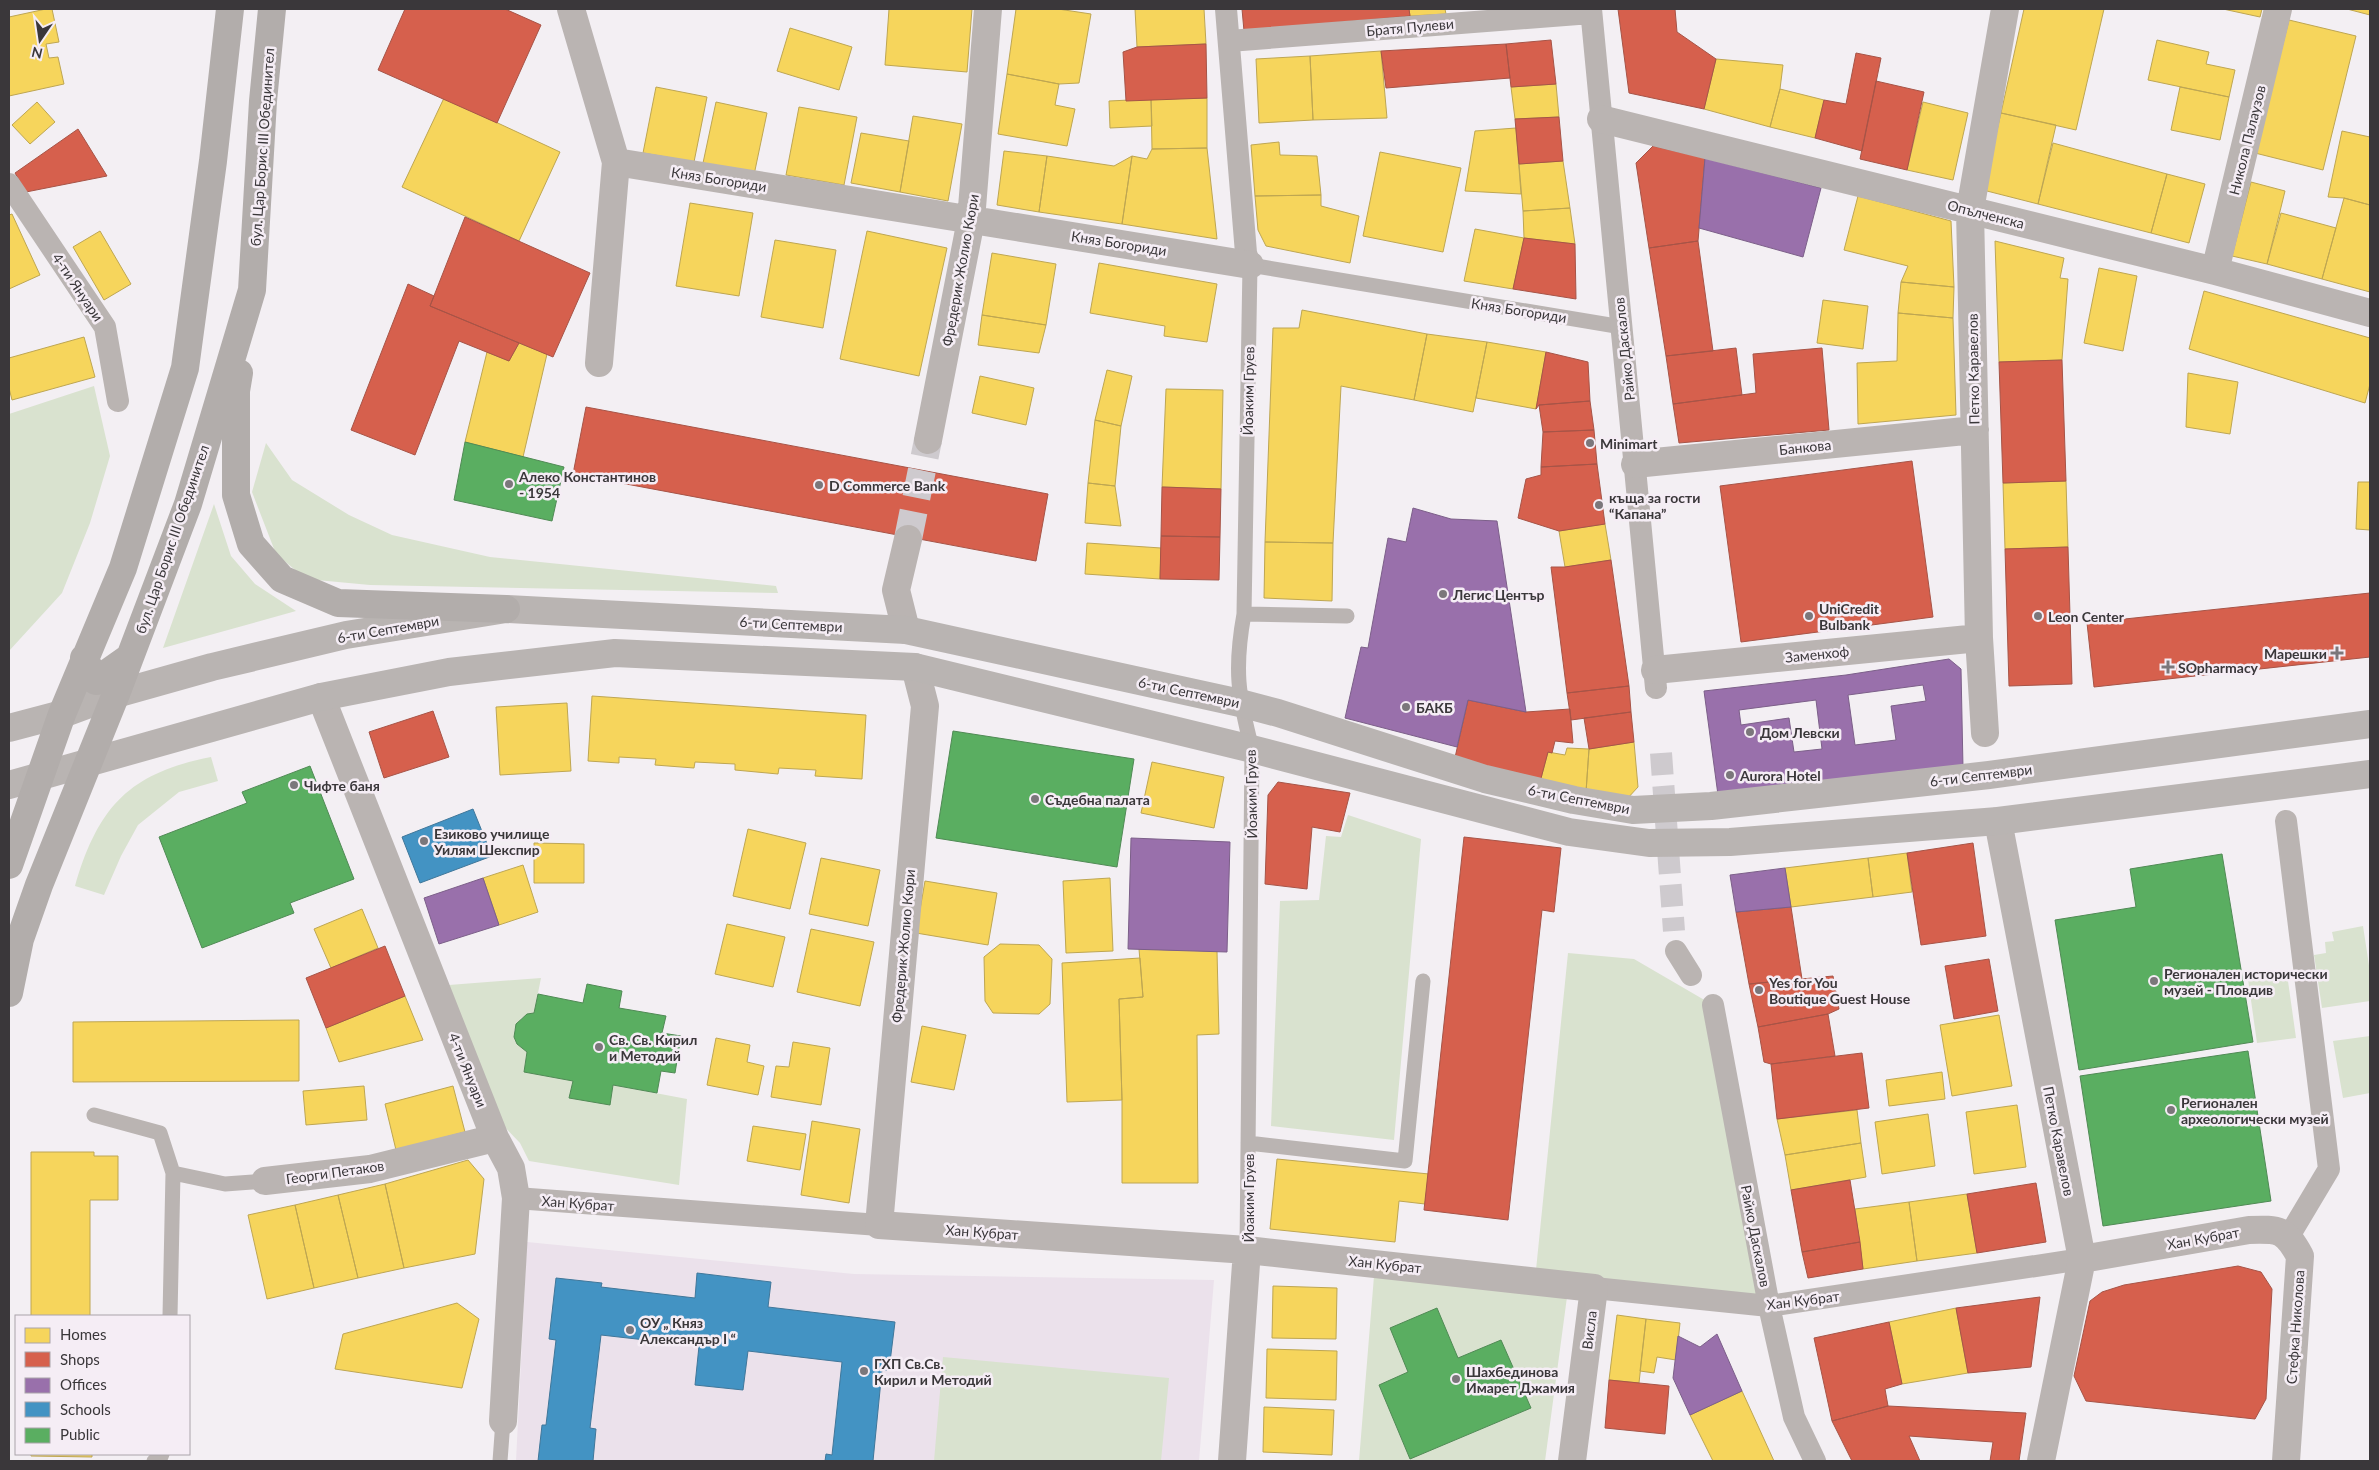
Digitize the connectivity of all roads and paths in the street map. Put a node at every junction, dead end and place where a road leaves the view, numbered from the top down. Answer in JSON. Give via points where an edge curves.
{"nodes":[{"id":1,"x":230,"y":9,"type":"edge"},
{"id":2,"x":272,"y":9,"type":"edge"},
{"id":3,"x":572,"y":9,"type":"edge"},
{"id":4,"x":988,"y":9,"type":"edge"},
{"id":5,"x":1226,"y":9,"type":"edge"},
{"id":6,"x":2005,"y":9,"type":"edge"},
{"id":7,"x":2278,"y":9,"type":"edge"},
{"id":8,"x":1591,"y":11,"type":"edge"},
{"id":9,"x":1462,"y":16,"type":"edge"},
{"id":10,"x":1229,"y":41,"type":"junction"},
{"id":11,"x":1601,"y":119,"type":"junction"},
{"id":12,"x":616,"y":162,"type":"junction"},
{"id":13,"x":9,"y":184,"type":"edge"},
{"id":14,"x":1970,"y":210,"type":"junction"},
{"id":15,"x":971,"y":220,"type":"junction"},
{"id":16,"x":1250,"y":265,"type":"junction"},
{"id":17,"x":2215,"y":271,"type":"junction"},
{"id":18,"x":252,"y":290,"type":"junction"},
{"id":19,"x":2370,"y":313,"type":"edge"},
{"id":20,"x":1622,"y":327,"type":"junction"},
{"id":21,"x":599,"y":363,"type":"dead end"},
{"id":22,"x":118,"y":401,"type":"dead end"},
{"id":23,"x":1975,"y":430,"type":"junction"},
{"id":24,"x":928,"y":440,"type":"tunnel mouth"},
{"id":25,"x":1635,"y":464,"type":"junction"},
{"id":26,"x":908,"y":539,"type":"tunnel mouth"},
{"id":27,"x":506,"y":609,"type":"junction"},
{"id":28,"x":1244,"y":614,"type":"junction"},
{"id":29,"x":1347,"y":616,"type":"dead end"},
{"id":30,"x":906,"y":630,"type":"junction"},
{"id":31,"x":1979,"y":638,"type":"junction"},
{"id":32,"x":130,"y":657,"type":"junction"},
{"id":33,"x":84,"y":658,"type":"junction"},
{"id":34,"x":916,"y":667,"type":"junction"},
{"id":35,"x":1656,"y":679,"type":"joint"},
{"id":36,"x":116,"y":694,"type":"junction"},
{"id":37,"x":321,"y":697,"type":"junction"},
{"id":38,"x":1240,"y":703,"type":"junction"},
{"id":39,"x":62,"y":714,"type":"junction"},
{"id":40,"x":2370,"y":724,"type":"edge"},
{"id":41,"x":9,"y":728,"type":"edge"},
{"id":42,"x":1985,"y":733,"type":"dead end"},
{"id":43,"x":1252,"y":749,"type":"junction"},
{"id":44,"x":87,"y":762,"type":"junction"},
{"id":45,"x":2370,"y":774,"type":"edge"},
{"id":46,"x":39,"y":777,"type":"junction"},
{"id":47,"x":9,"y":785,"type":"edge"},
{"id":48,"x":1998,"y":821,"type":"junction"},
{"id":49,"x":2286,"y":821,"type":"dead end"},
{"id":50,"x":9,"y":865,"type":"edge"},
{"id":51,"x":1676,"y":951,"type":"tunnel mouth"},
{"id":52,"x":1691,"y":975,"type":"dead end"},
{"id":53,"x":1423,"y":981,"type":"dead end"},
{"id":54,"x":9,"y":993,"type":"edge"},
{"id":55,"x":1713,"y":1005,"type":"dead end"},
{"id":56,"x":94,"y":1115,"type":"dead end"},
{"id":57,"x":495,"y":1138,"type":"junction"},
{"id":58,"x":1248,"y":1143,"type":"junction"},
{"id":59,"x":173,"y":1173,"type":"junction"},
{"id":60,"x":265,"y":1181,"type":"joint"},
{"id":61,"x":516,"y":1198,"type":"junction"},
{"id":62,"x":879,"y":1225,"type":"junction"},
{"id":63,"x":2289,"y":1236,"type":"junction"},
{"id":64,"x":1247,"y":1250,"type":"junction"},
{"id":65,"x":2082,"y":1259,"type":"junction"},
{"id":66,"x":1594,"y":1288,"type":"junction"},
{"id":67,"x":1769,"y":1306,"type":"junction"},
{"id":68,"x":170,"y":1315,"type":"edge"},
{"id":69,"x":503,"y":1422,"type":"joint"},
{"id":70,"x":500,"y":1461,"type":"edge"},
{"id":71,"x":1232,"y":1461,"type":"edge"},
{"id":72,"x":1572,"y":1461,"type":"edge"},
{"id":73,"x":1815,"y":1461,"type":"edge"},
{"id":74,"x":2041,"y":1461,"type":"edge"},
{"id":75,"x":2286,"y":1461,"type":"edge"}],
"edges":[{"from":1,"to":33,"type":"main road","via":[[185,368],[123,568]]},
{"from":2,"to":18,"type":"main road","name":"бул. Цар Борис III Обединител"},
{"from":3,"to":12,"type":"street"},
{"from":4,"to":15,"type":"street","name":"Фредерик Жолио Кюри"},
{"from":5,"to":10,"type":"street","name":"Йоаким Груев"},
{"from":6,"to":14,"type":"street","name":"Петко Каравелов"},
{"from":7,"to":17,"type":"street","name":"Никола Палаузов"},
{"from":8,"to":9,"type":"street","name":"Братя Пулеви"},
{"from":8,"to":11,"type":"street","name":"Райко Даскалов"},
{"from":9,"to":10,"type":"street","name":"Братя Пулеви"},
{"from":10,"to":16,"type":"street","name":"Йоаким Груев","via":[[1246,252]]},
{"from":11,"to":14,"type":"street","name":"Опълченска"},
{"from":11,"to":20,"type":"street","name":"Райко Даскалов"},
{"from":12,"to":15,"type":"street","name":"Княз Богориди"},
{"from":12,"to":21,"type":"street"},
{"from":13,"to":22,"type":"street","name":"4-ти Януари","via":[[106,328]]},
{"from":14,"to":17,"type":"street","name":"Опълченска"},
{"from":14,"to":23,"type":"street","name":"Петко Каравелов"},
{"from":15,"to":16,"type":"street","name":"Княз Богориди"},
{"from":15,"to":24,"type":"street","name":"Фредерик Жолио Кюри"},
{"from":16,"to":20,"type":"lane","name":"Княз Богориди"},
{"from":16,"to":28,"type":"lane","name":"Йоаким Груев"},
{"from":17,"to":19,"type":"street","name":"Опълченска"},
{"from":18,"to":27,"type":"main road","via":[[236,392],[236,495],[251,544],[282,578],[338,603]]},
{"from":18,"to":32,"type":"main road","name":"бул. Цар Борис III Обединител","via":[[188,504]]},
{"from":20,"to":25,"type":"street","name":"Райко Даскалов"},
{"from":23,"to":25,"type":"street","name":"Банкова"},
{"from":23,"to":31,"type":"street","name":"Петко Каравелов"},
{"from":25,"to":35,"type":"street","name":"Райко Даскалов"},
{"from":26,"to":30,"type":"street","via":[[896,590]]},
{"from":27,"to":30,"type":"main road","name":"6-ти Септември"},
{"from":27,"to":36,"type":"main road","name":"6-ти Септември","via":[[346,635]]},
{"from":28,"to":29,"type":"lane"},
{"from":28,"to":38,"type":"lane","name":"Йоаким Груев","via":[[1237,671]]},
{"from":30,"to":38,"type":"main road","name":"6-ти Септември"},
{"from":31,"to":35,"type":"street","name":"Заменхоф"},
{"from":31,"to":42,"type":"street","name":"Петко Каравелов"},
{"from":32,"to":33,"type":"main road","via":[[96,681]]},
{"from":32,"to":36,"type":"main road","name":"бул. Цар Борис III Обединител"},
{"from":33,"to":39,"type":"main road"},
{"from":34,"to":37,"type":"main road","via":[[615,653],[449,672]]},
{"from":34,"to":43,"type":"main road"},
{"from":34,"to":62,"type":"street","name":"Фредерик Жолио Кюри","via":[[925,706]]},
{"from":36,"to":39,"type":"main road","name":"6-ти Септември"},
{"from":36,"to":44,"type":"main road","name":"бул. Цар Борис III Обединител"},
{"from":37,"to":44,"type":"main road"},
{"from":37,"to":57,"type":"street","name":"4-ти Януари"},
{"from":38,"to":40,"type":"main road","name":"6-ти Септември","via":[[1485,780],[1633,810],[1711,806],[1989,775]]},
{"from":38,"to":43,"type":"lane","name":"Йоаким Груев"},
{"from":39,"to":41,"type":"main road","name":"6-ти Септември"},
{"from":39,"to":46,"type":"main road"},
{"from":43,"to":48,"type":"main road","via":[[1569,832],[1649,843],[1730,842]]},
{"from":43,"to":58,"type":"lane","name":"Йоаким Груев"},
{"from":44,"to":46,"type":"main road"},
{"from":44,"to":54,"type":"main road","name":"бул. Цар Борис III Обединител","via":[[20,938]]},
{"from":45,"to":48,"type":"main road"},
{"from":46,"to":47,"type":"main road"},
{"from":46,"to":50,"type":"main road"},
{"from":48,"to":65,"type":"street","name":"Петко Каравелов"},
{"from":49,"to":63,"type":"street","via":[[2328,1169]]},
{"from":51,"to":52,"type":"street"},
{"from":53,"to":58,"type":"lane","via":[[1405,1161]]},
{"from":55,"to":67,"type":"street","name":"Райко Даскалов"},
{"from":56,"to":59,"type":"lane","via":[[160,1133]]},
{"from":57,"to":60,"type":"street","name":"Георги Петаков","via":[[370,1169]]},
{"from":57,"to":61,"type":"street","name":"4-ти Януари","via":[[511,1168]]},
{"from":58,"to":64,"type":"lane","name":"Йоаким Груев"},
{"from":59,"to":60,"type":"lane","name":"Георги Петаков","via":[[225,1184]]},
{"from":59,"to":68,"type":"lane"},
{"from":61,"to":62,"type":"street","name":"Хан Кубрат"},
{"from":61,"to":69,"type":"street","name":"4-ти Януари"},
{"from":62,"to":64,"type":"street","name":"Хан Кубрат"},
{"from":63,"to":65,"type":"street","name":"Хан Кубрат","via":[[2271,1229],[2249,1230]]},
{"from":63,"to":75,"type":"street","name":"Стефка Николова","via":[[2300,1256]]},
{"from":64,"to":66,"type":"street","name":"Хан Кубрат"},
{"from":64,"to":71,"type":"street","name":"Йоаким Груев"},
{"from":65,"to":67,"type":"street","name":"Хан Кубрат"},
{"from":65,"to":74,"type":"street","name":"Петко Каравелов"},
{"from":66,"to":67,"type":"street","name":"Хан Кубрат"},
{"from":66,"to":72,"type":"street","name":"Висла"},
{"from":67,"to":73,"type":"street","name":"Райко Даскалов","via":[[1794,1418]]},
{"from":69,"to":70,"type":"lane","name":"4-ти Януари"}]}
